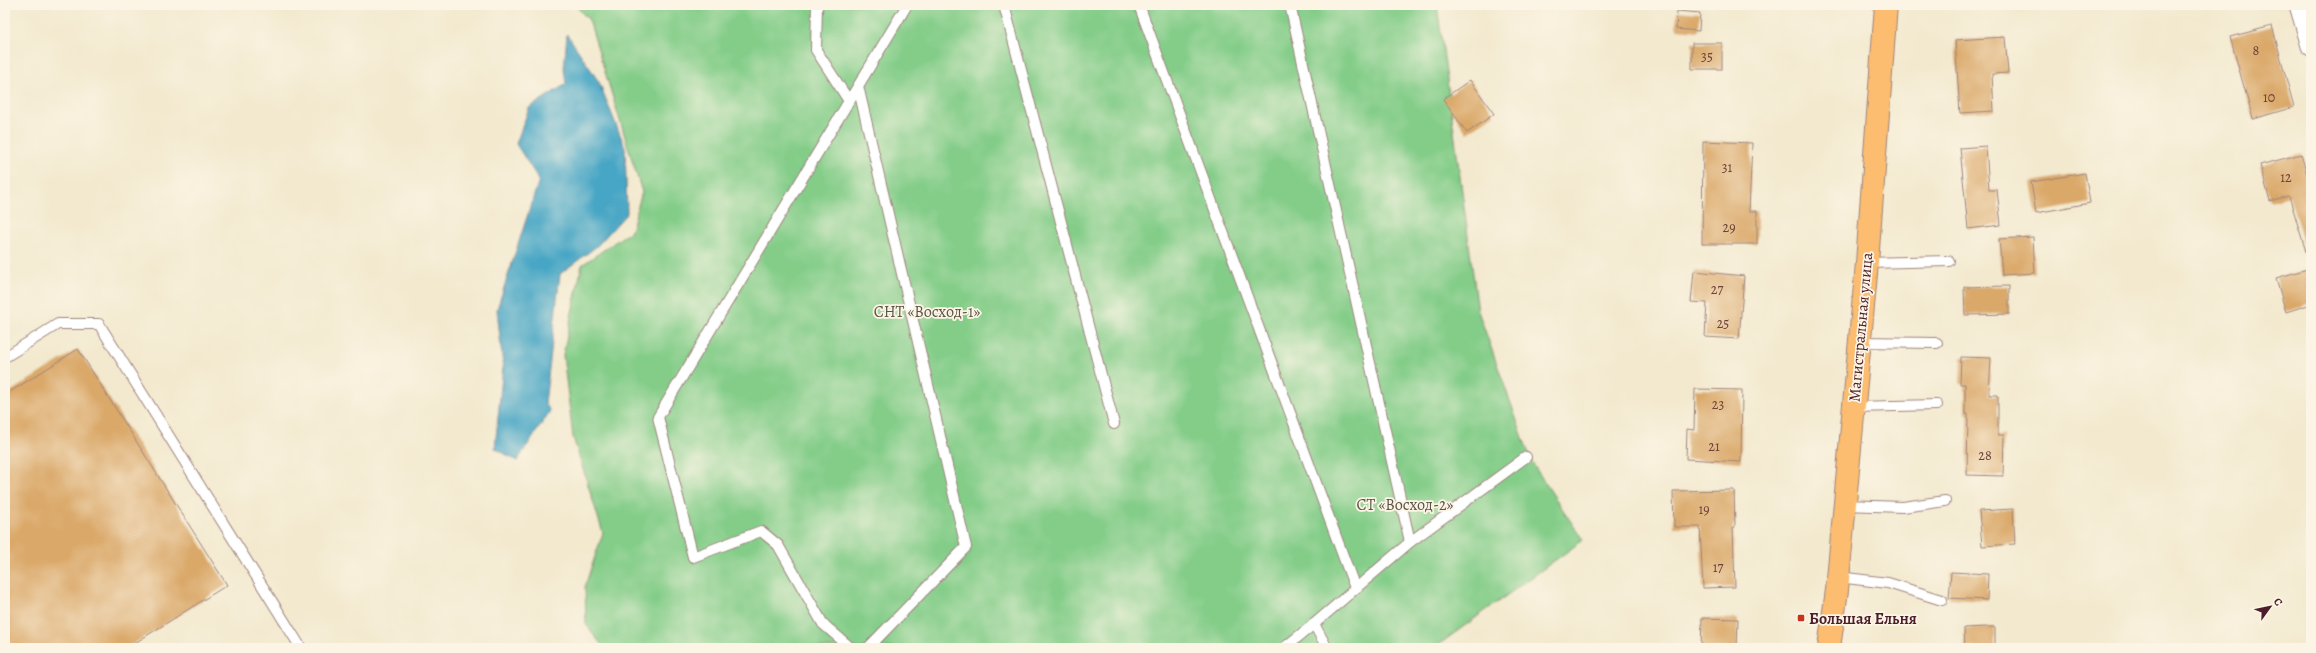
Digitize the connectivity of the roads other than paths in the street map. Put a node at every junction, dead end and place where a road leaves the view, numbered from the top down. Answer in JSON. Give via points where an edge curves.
{"nodes":[{"id":1,"x":817,"y":5,"type":"edge"},
{"id":2,"x":907,"y":5,"type":"edge"},
{"id":3,"x":1004,"y":5,"type":"edge"},
{"id":4,"x":1140,"y":5,"type":"edge"},
{"id":5,"x":1290,"y":5,"type":"edge"},
{"id":6,"x":1886,"y":5,"type":"edge"},
{"id":7,"x":2299,"y":5,"type":"edge"},
{"id":8,"x":2311,"y":46,"type":"edge"},
{"id":9,"x":858,"y":86,"type":"junction"},
{"id":10,"x":849,"y":101,"type":"junction"},
{"id":11,"x":1948,"y":261,"type":"dead end"},
{"id":12,"x":1866,"y":263,"type":"junction"},
{"id":13,"x":1859,"y":342,"type":"junction"},
{"id":14,"x":1937,"y":343,"type":"dead end"},
{"id":15,"x":5,"y":357,"type":"edge"},
{"id":16,"x":1937,"y":406,"type":"dead end"},
{"id":17,"x":1853,"y":407,"type":"junction"},
{"id":18,"x":1114,"y":424,"type":"dead end"},
{"id":19,"x":1526,"y":457,"type":"dead end"},
{"id":20,"x":1945,"y":501,"type":"dead end"},
{"id":21,"x":1844,"y":505,"type":"junction"},
{"id":22,"x":1410,"y":542,"type":"junction"},
{"id":23,"x":1838,"y":577,"type":"junction"},
{"id":24,"x":1355,"y":588,"type":"junction"},
{"id":25,"x":1942,"y":600,"type":"dead end"},
{"id":26,"x":1314,"y":624,"type":"junction"},
{"id":27,"x":301,"y":648,"type":"edge"},
{"id":28,"x":851,"y":648,"type":"edge"},
{"id":29,"x":868,"y":648,"type":"edge"},
{"id":30,"x":1284,"y":648,"type":"edge"},
{"id":31,"x":1327,"y":648,"type":"edge"},
{"id":32,"x":1829,"y":648,"type":"edge"}],
"edges":[{"from":1,"to":10,"type":"lane","via":[[816,50]]},
{"from":2,"to":9,"type":"lane"},
{"from":3,"to":18,"type":"lane"},
{"from":4,"to":24,"type":"lane"},
{"from":5,"to":22,"type":"lane"},
{"from":6,"to":12,"type":"main road","name":"Магистральная улица"},
{"from":7,"to":8,"type":"street"},
{"from":9,"to":10,"type":"lane"},
{"from":9,"to":29,"type":"lane","via":[[966,547]]},
{"from":10,"to":28,"type":"lane","via":[[658,417],[693,557],[760,531],[778,545],[823,624]]},
{"from":11,"to":12,"type":"lane"},
{"from":12,"to":13,"type":"main road","name":"Магистральная улица"},
{"from":13,"to":14,"type":"lane"},
{"from":13,"to":17,"type":"main road","name":"Магистральная улица"},
{"from":15,"to":27,"type":"lane","via":[[58,324],[99,324]]},
{"from":16,"to":17,"type":"lane"},
{"from":17,"to":21,"type":"main road","name":"Магистральная улица"},
{"from":19,"to":22,"type":"lane"},
{"from":20,"to":21,"type":"lane","via":[[1903,507]]},
{"from":21,"to":23,"type":"main road","name":"Магистральная улица"},
{"from":22,"to":24,"type":"lane"},
{"from":23,"to":25,"type":"lane","via":[[1888,583]]},
{"from":23,"to":32,"type":"main road","name":"Магистральная улица"},
{"from":24,"to":26,"type":"lane"},
{"from":26,"to":30,"type":"lane"},
{"from":26,"to":31,"type":"lane"}]}
